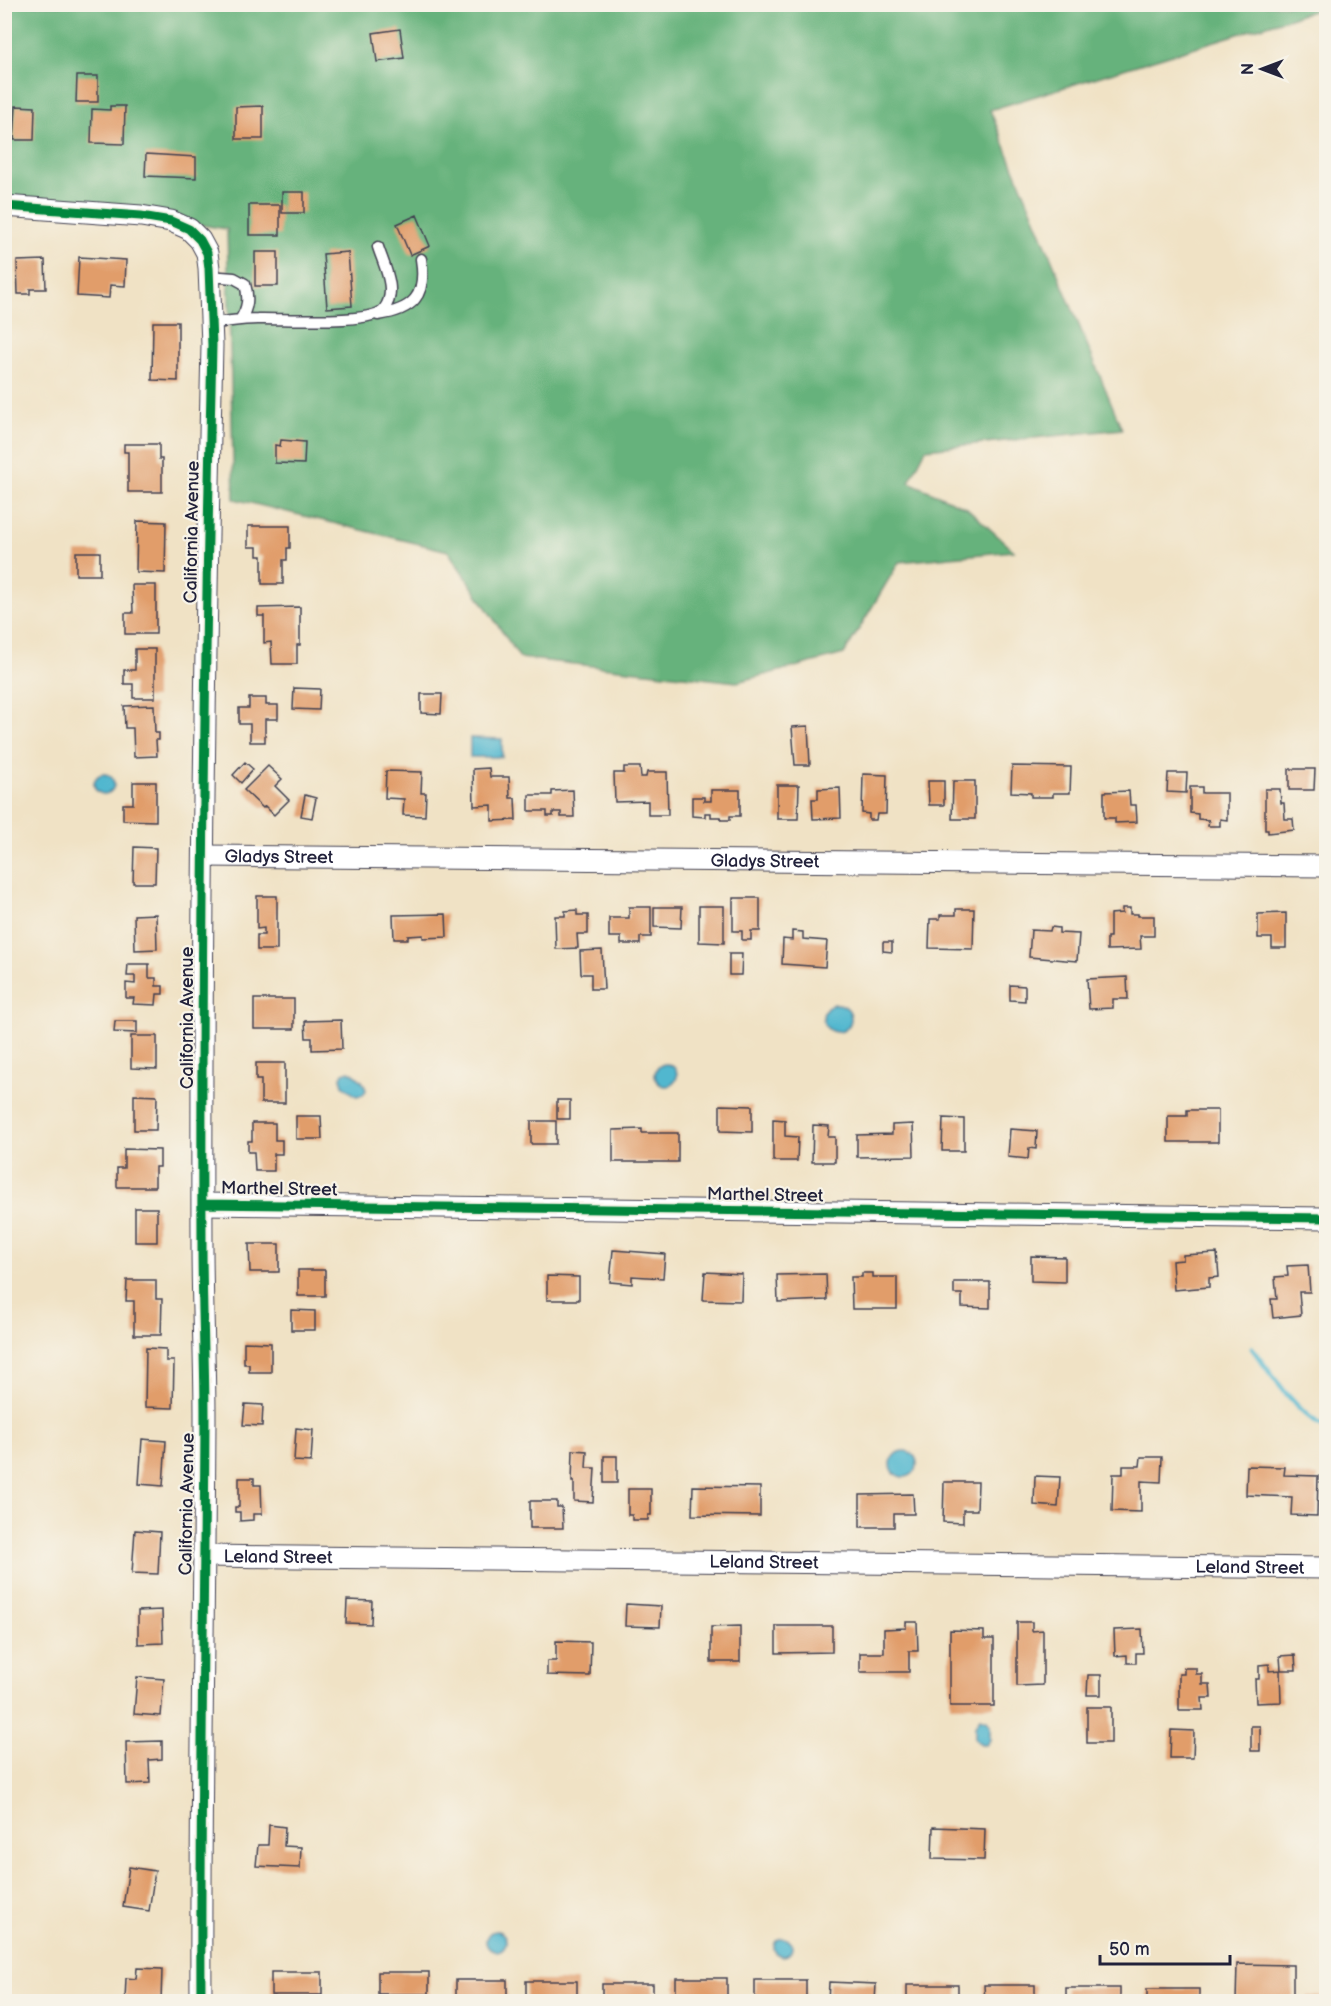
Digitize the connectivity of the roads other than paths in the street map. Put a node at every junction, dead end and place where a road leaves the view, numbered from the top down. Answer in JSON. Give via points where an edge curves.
{"nodes":[{"id":1,"x":4,"y":206,"type":"edge"},
{"id":2,"x":378,"y":247,"type":"dead end"},
{"id":3,"x":421,"y":259,"type":"dead end"},
{"id":4,"x":210,"y":276,"type":"junction"},
{"id":5,"x":375,"y":315,"type":"junction"},
{"id":6,"x":240,"y":320,"type":"junction"},
{"id":7,"x":211,"y":323,"type":"junction"},
{"id":8,"x":204,"y":856,"type":"junction"},
{"id":9,"x":1326,"y":866,"type":"edge"},
{"id":10,"x":203,"y":1204,"type":"junction"},
{"id":11,"x":1326,"y":1218,"type":"edge"},
{"id":12,"x":203,"y":1556,"type":"junction"},
{"id":13,"x":1326,"y":1568,"type":"edge"},
{"id":14,"x":201,"y":2001,"type":"edge"}],
"edges":[{"from":1,"to":4,"type":"street","name":"California Avenue","via":[[171,221],[189,229],[200,240],[207,253]]},
{"from":2,"to":5,"type":"lane","via":[[390,282],[384,310]]},
{"from":3,"to":5,"type":"lane","via":[[421,287],[411,305]]},
{"from":4,"to":6,"type":"lane","via":[[234,278],[245,284],[246,310]]},
{"from":4,"to":7,"type":"street","name":"California Avenue"},
{"from":5,"to":6,"type":"lane","via":[[356,319]]},
{"from":6,"to":7,"type":"lane"},
{"from":7,"to":8,"type":"street","name":"California Avenue"},
{"from":8,"to":9,"type":"street","name":"Gladys Street"},
{"from":8,"to":10,"type":"street","name":"California Avenue"},
{"from":10,"to":11,"type":"street","name":"Marthel Street"},
{"from":10,"to":12,"type":"street","name":"California Avenue"},
{"from":12,"to":13,"type":"street","name":"Leland Street"},
{"from":12,"to":14,"type":"street","name":"California Avenue"}]}
